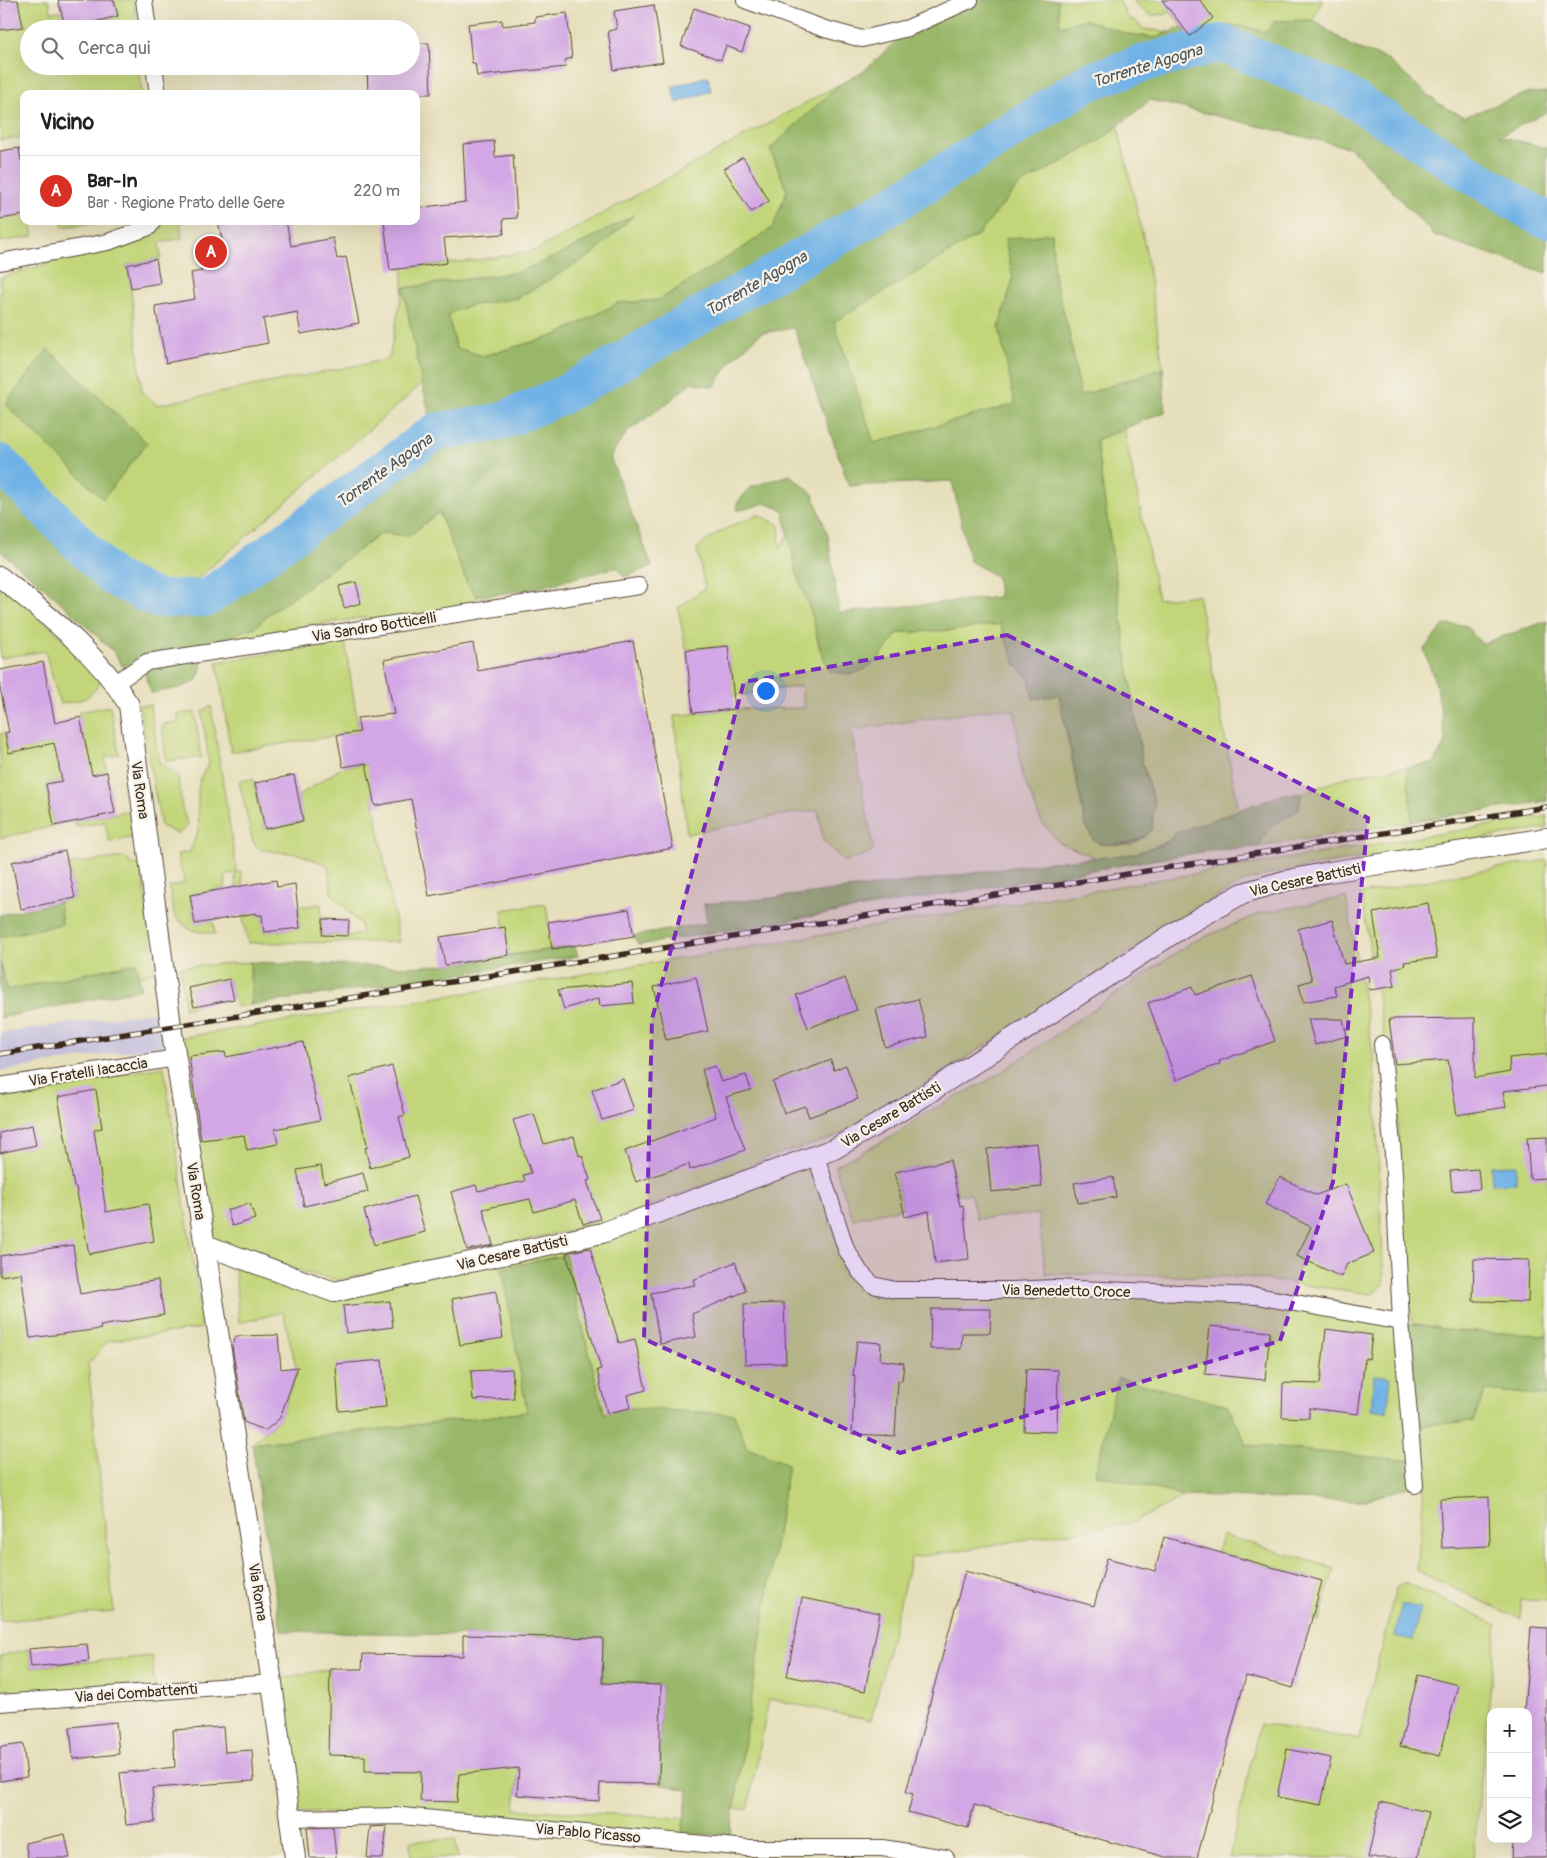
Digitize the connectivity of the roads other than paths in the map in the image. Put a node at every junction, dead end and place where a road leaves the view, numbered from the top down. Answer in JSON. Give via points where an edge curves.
{"nodes":[{"id":1,"x":144,"y":0,"type":"edge"},
{"id":2,"x":745,"y":0,"type":"edge"},
{"id":3,"x":970,"y":0,"type":"edge"},
{"id":4,"x":147,"y":20,"type":"edge"},
{"id":5,"x":155,"y":75,"type":"edge"},
{"id":6,"x":157,"y":90,"type":"edge"},
{"id":7,"x":150,"y":225,"type":"edge"},
{"id":8,"x":0,"y":262,"type":"edge"},
{"id":9,"x":0,"y":577,"type":"edge"},
{"id":10,"x":639,"y":586,"type":"dead end"},
{"id":11,"x":116,"y":683,"type":"junction"},
{"id":12,"x":1547,"y":838,"type":"edge"},
{"id":13,"x":1382,"y":1044,"type":"dead end"},
{"id":14,"x":176,"y":1058,"type":"junction"},
{"id":15,"x":0,"y":1086,"type":"edge"},
{"id":16,"x":816,"y":1156,"type":"junction"},
{"id":17,"x":205,"y":1245,"type":"junction"},
{"id":18,"x":1401,"y":1322,"type":"junction"},
{"id":19,"x":1415,"y":1485,"type":"dead end"},
{"id":20,"x":272,"y":1683,"type":"junction"},
{"id":21,"x":0,"y":1704,"type":"edge"},
{"id":22,"x":290,"y":1818,"type":"junction"},
{"id":23,"x":295,"y":1858,"type":"edge"},
{"id":24,"x":946,"y":1858,"type":"edge"}],
"edges":[{"from":1,"to":4,"type":"street"},
{"from":2,"to":3,"type":"street","via":[[862,39],[908,28]]},
{"from":5,"to":6,"type":"street"},
{"from":7,"to":8,"type":"street","via":[[108,242]]},
{"from":9,"to":11,"type":"street","name":"Via Roma","via":[[71,634]]},
{"from":10,"to":11,"type":"street","name":"Via Sandro Botticelli","via":[[147,662]]},
{"from":11,"to":14,"type":"street","name":"Via Roma","via":[[129,705]]},
{"from":12,"to":16,"type":"street","name":"Via Cesare Battisti","via":[[1329,872],[1243,893],[1183,926],[907,1107]]},
{"from":13,"to":18,"type":"street","via":[[1393,1154]]},
{"from":14,"to":15,"type":"street","name":"Via Fratelli Iacaccia"},
{"from":14,"to":17,"type":"street","name":"Via Roma"},
{"from":16,"to":17,"type":"street","name":"Via Cesare Battisti","via":[[602,1233],[334,1292]]},
{"from":16,"to":18,"type":"street","name":"Via Benedetto Croce","via":[[846,1249],[860,1272],[873,1285],[895,1290],[1054,1288],[1257,1296]]},
{"from":17,"to":20,"type":"street","name":"Via Roma"},
{"from":18,"to":19,"type":"street"},
{"from":20,"to":21,"type":"street","name":"Via dei Combattenti"},
{"from":20,"to":22,"type":"street","name":"Via Roma"},
{"from":22,"to":23,"type":"street","name":"Via Roma"},
{"from":22,"to":24,"type":"street","name":"Via Pablo Picasso","via":[[402,1816],[747,1848],[882,1848]]}]}
